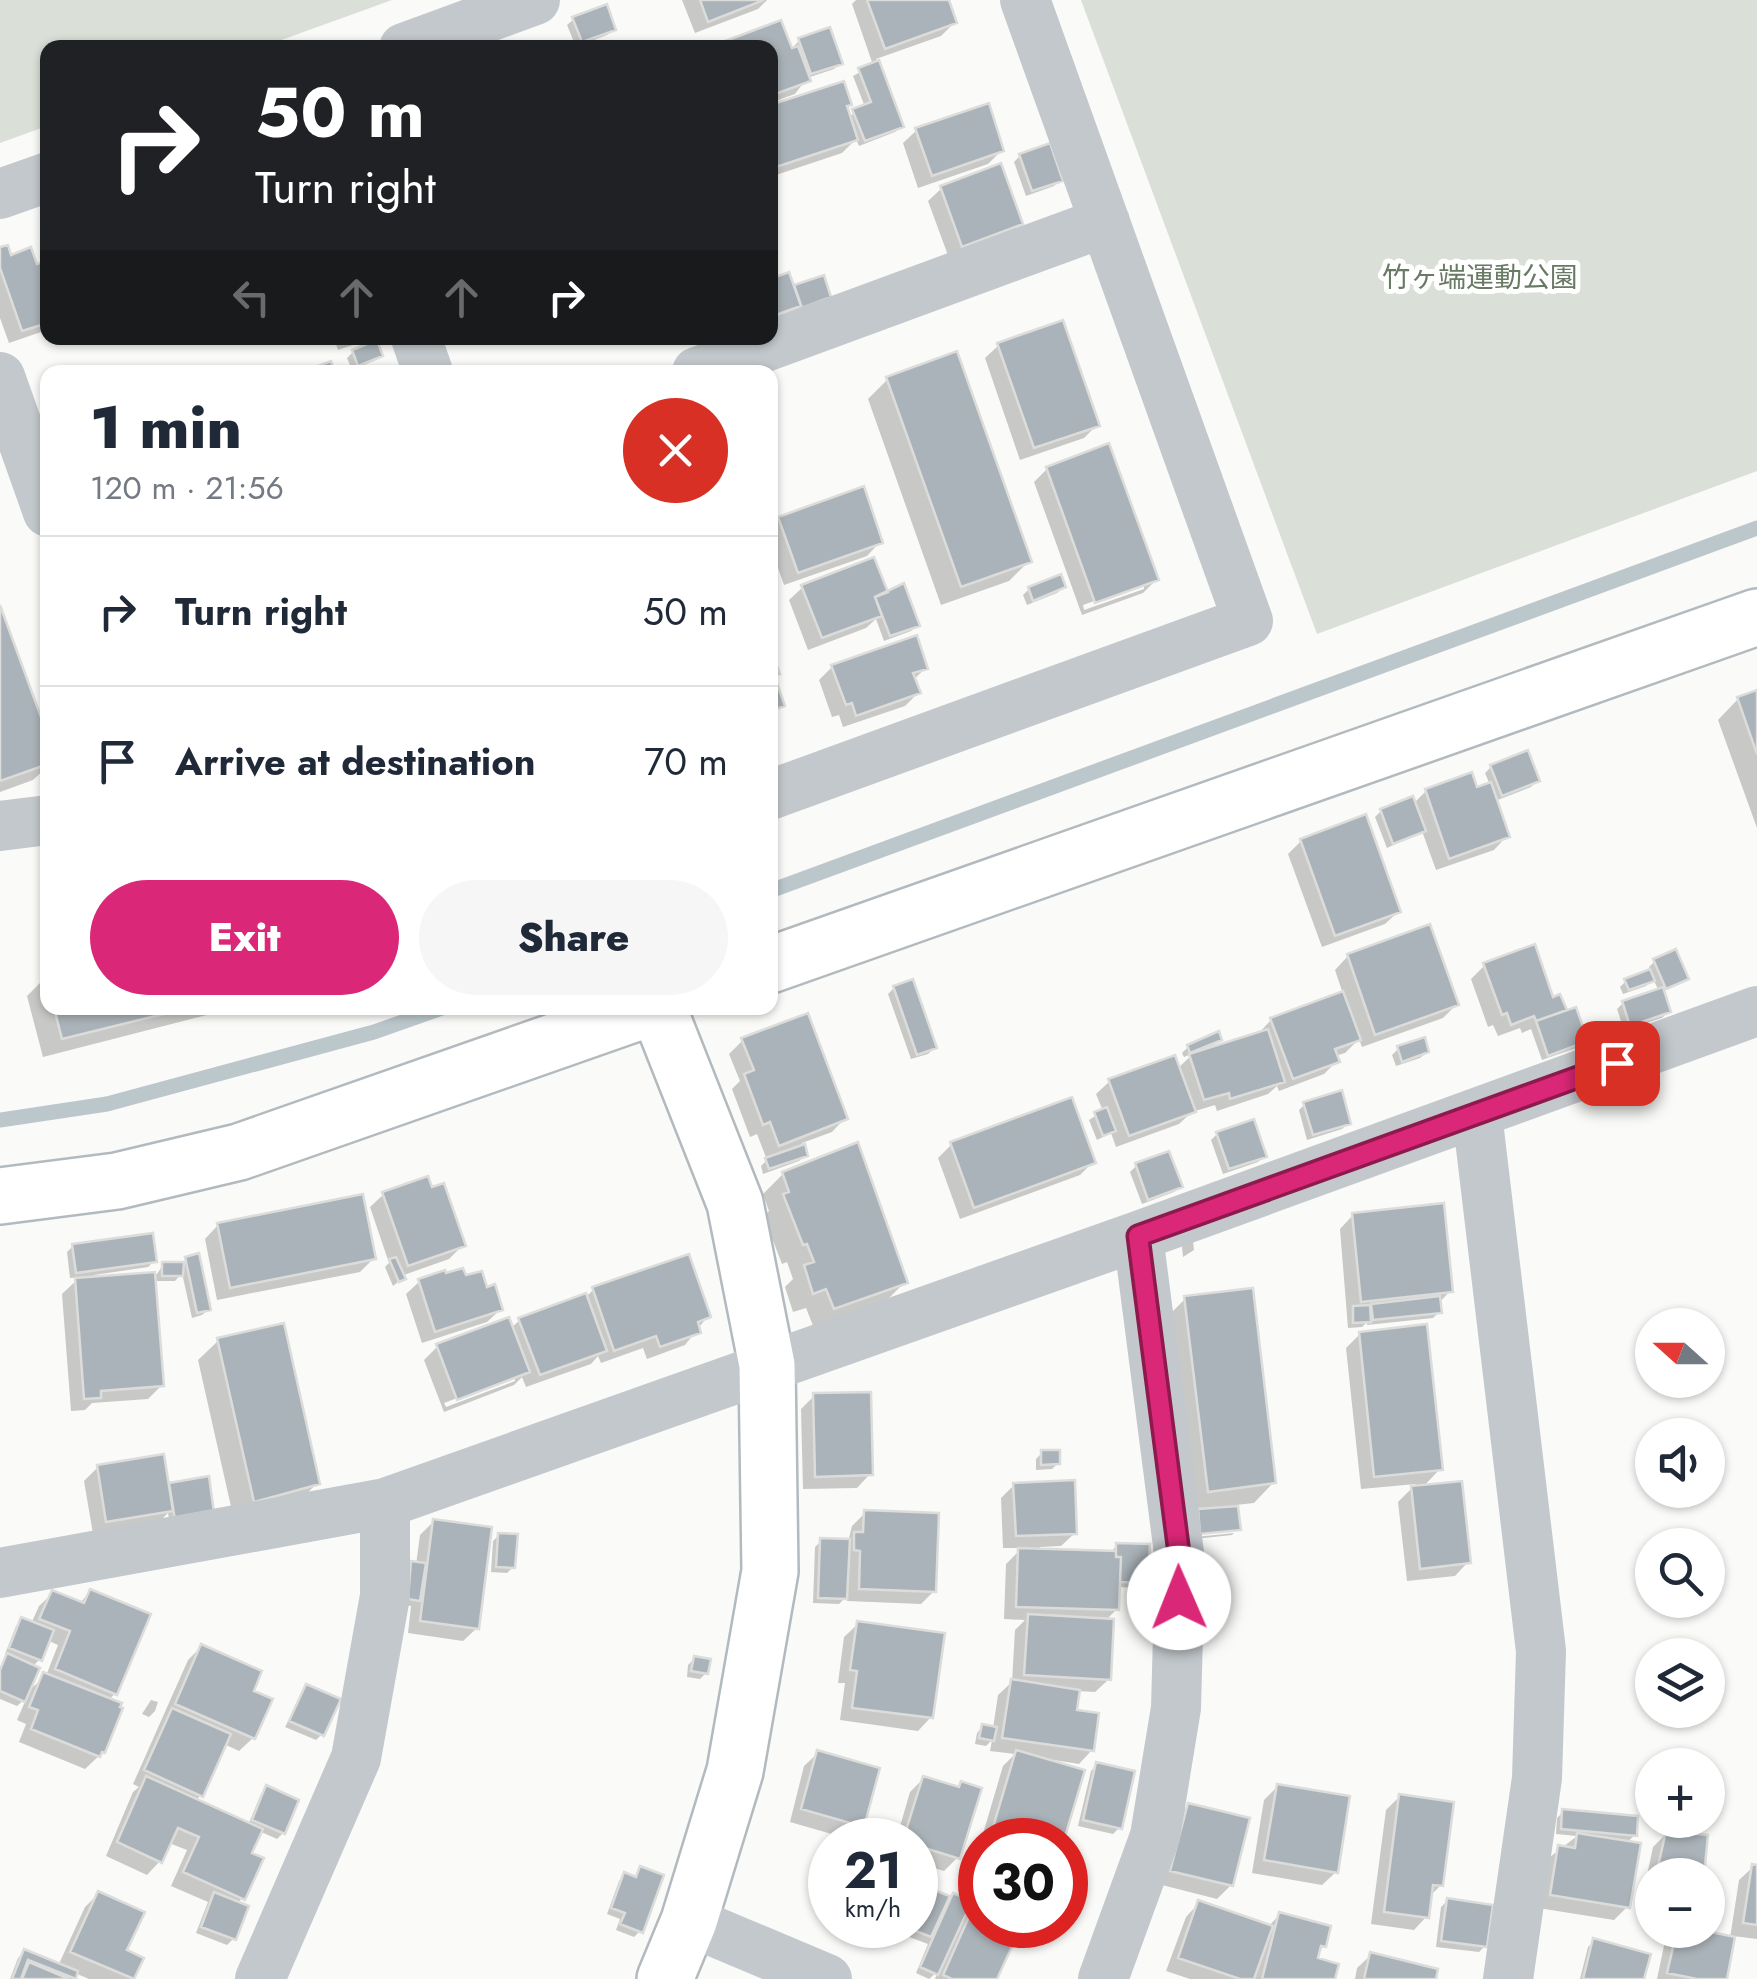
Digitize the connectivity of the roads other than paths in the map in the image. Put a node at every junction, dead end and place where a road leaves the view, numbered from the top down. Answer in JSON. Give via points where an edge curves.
{"nodes":[{"id":1,"x":535,"y":0,"type":"edge"},
{"id":2,"x":1025,"y":0,"type":"edge"},
{"id":3,"x":426,"y":40,"type":"edge"},
{"id":4,"x":40,"y":180,"type":"edge"},
{"id":5,"x":0,"y":194,"type":"edge"},
{"id":6,"x":1104,"y":222,"type":"junction"},
{"id":7,"x":778,"y":342,"type":"edge"},
{"id":8,"x":770,"y":345,"type":"edge"},
{"id":9,"x":716,"y":365,"type":"edge"},
{"id":10,"x":0,"y":377,"type":"edge"},
{"id":11,"x":40,"y":490,"type":"edge"},
{"id":12,"x":1757,"y":617,"type":"edge"},
{"id":13,"x":778,"y":791,"type":"edge"},
{"id":14,"x":40,"y":821,"type":"edge"},
{"id":15,"x":0,"y":826,"type":"edge"},
{"id":16,"x":778,"y":962,"type":"edge"},
{"id":17,"x":1757,"y":1012,"type":"edge"},
{"id":18,"x":630,"y":1015,"type":"edge"},
{"id":19,"x":661,"y":1015,"type":"edge"},
{"id":20,"x":1477,"y":1114,"type":"junction"},
{"id":21,"x":0,"y":1196,"type":"edge"},
{"id":22,"x":1138,"y":1236,"type":"junction"},
{"id":23,"x":767,"y":1365,"type":"junction"},
{"id":24,"x":385,"y":1502,"type":"junction"},
{"id":25,"x":4,"y":1581,"type":"edge"},
{"id":26,"x":689,"y":1921,"type":"junction"},
{"id":27,"x":260,"y":1979,"type":"edge"},
{"id":28,"x":664,"y":1979,"type":"edge"},
{"id":29,"x":826,"y":1979,"type":"edge"},
{"id":30,"x":1103,"y":1979,"type":"edge"},
{"id":31,"x":1508,"y":1979,"type":"edge"}],
"edges":[{"from":1,"to":3,"type":"street"},
{"from":2,"to":6,"type":"street"},
{"from":4,"to":5,"type":"street"},
{"from":6,"to":7,"type":"street"},
{"from":6,"to":13,"type":"street","via":[[1248,621]]},
{"from":8,"to":9,"type":"street"},
{"from":10,"to":11,"type":"street"},
{"from":12,"to":16,"type":"street"},
{"from":14,"to":15,"type":"street"},
{"from":17,"to":20,"type":"street"},
{"from":18,"to":21,"type":"street","via":[[239,1152],[118,1181]]},
{"from":19,"to":23,"type":"street","via":[[735,1203]]},
{"from":20,"to":22,"type":"street"},
{"from":20,"to":31,"type":"street","via":[[1541,1652],[1537,1778]]},
{"from":22,"to":23,"type":"street"},
{"from":22,"to":30,"type":"street","via":[[1180,1561],[1176,1708],[1154,1836]]},
{"from":23,"to":24,"type":"street"},
{"from":23,"to":26,"type":"street","via":[[770,1572],[735,1770]]},
{"from":24,"to":25,"type":"street"},
{"from":24,"to":27,"type":"street","via":[[385,1596],[356,1758]]},
{"from":26,"to":28,"type":"street"},
{"from":26,"to":29,"type":"street"}]}
